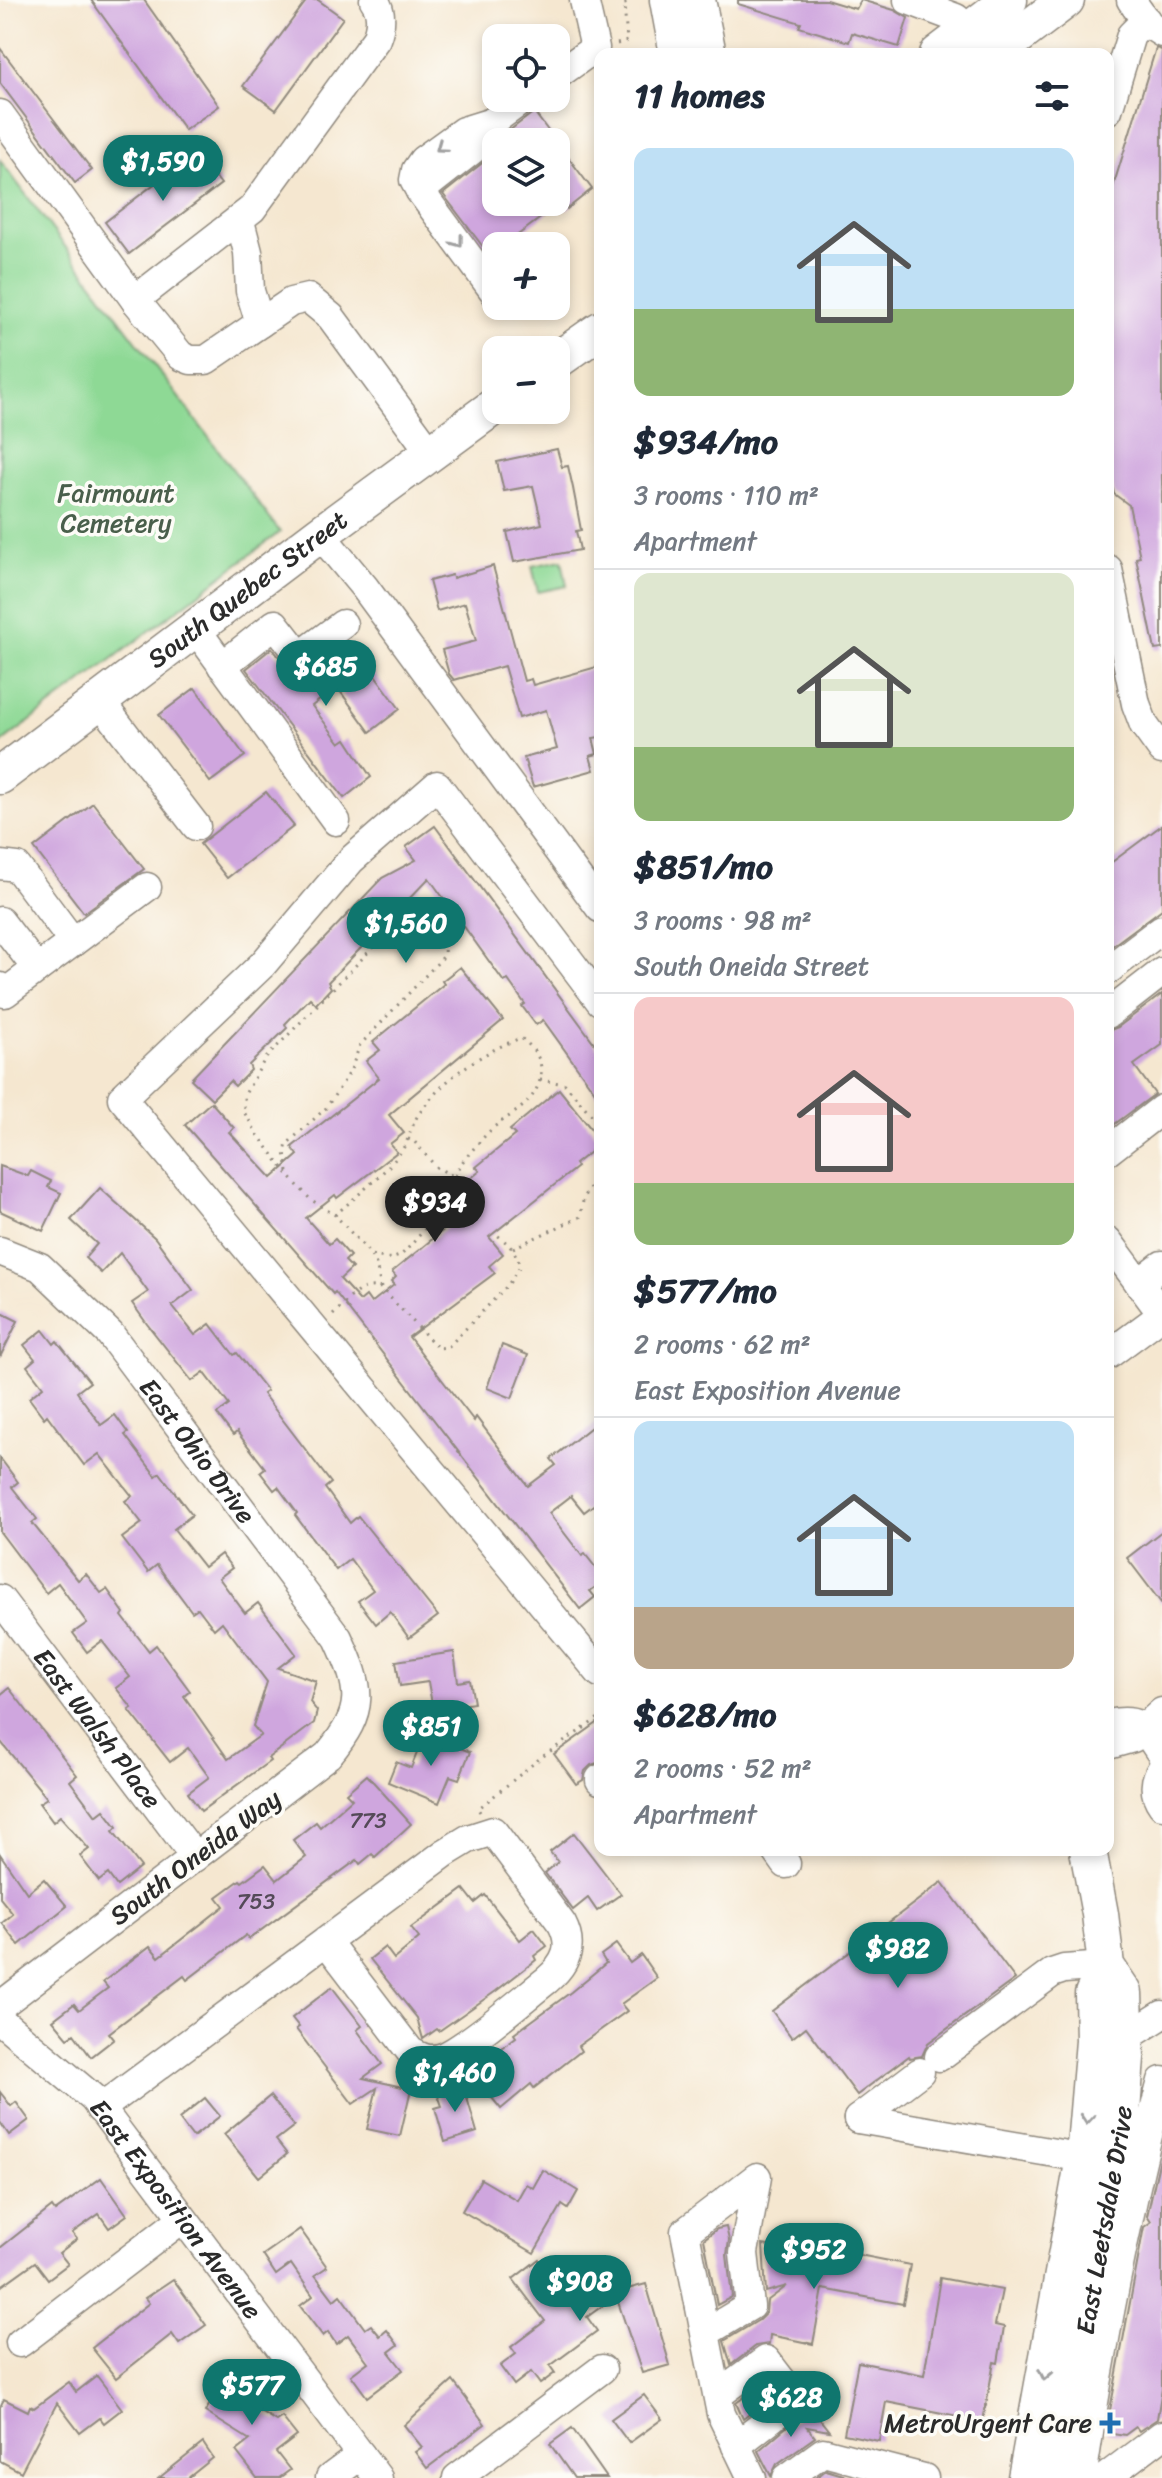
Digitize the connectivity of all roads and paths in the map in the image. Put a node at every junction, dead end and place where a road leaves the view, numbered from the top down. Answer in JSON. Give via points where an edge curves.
{"nodes":[{"id":1,"x":374,"y":0,"type":"edge"},
{"id":2,"x":584,"y":0,"type":"edge"},
{"id":3,"x":668,"y":0,"type":"edge"},
{"id":4,"x":697,"y":0,"type":"edge"},
{"id":5,"x":908,"y":0,"type":"edge"},
{"id":6,"x":1009,"y":0,"type":"edge"},
{"id":7,"x":1066,"y":0,"type":"edge"},
{"id":8,"x":630,"y":3,"type":"dead end"},
{"id":9,"x":1146,"y":18,"type":"edge"},
{"id":10,"x":984,"y":46,"type":"edge"},
{"id":11,"x":603,"y":47,"type":"joint"},
{"id":12,"x":677,"y":48,"type":"edge"},
{"id":13,"x":707,"y":48,"type":"edge"},
{"id":14,"x":594,"y":53,"type":"edge"},
{"id":15,"x":570,"y":67,"type":"edge"},
{"id":16,"x":1114,"y":90,"type":"edge"},
{"id":17,"x":506,"y":112,"type":"edge"},
{"id":18,"x":0,"y":114,"type":"edge"},
{"id":19,"x":240,"y":221,"type":"junction"},
{"id":20,"x":482,"y":275,"type":"edge"},
{"id":21,"x":135,"y":300,"type":"junction"},
{"id":22,"x":260,"y":323,"type":"junction"},
{"id":23,"x":594,"y":334,"type":"edge"},
{"id":24,"x":570,"y":351,"type":"edge"},
{"id":25,"x":482,"y":415,"type":"edge"},
{"id":26,"x":431,"y":453,"type":"junction"},
{"id":27,"x":320,"y":534,"type":"junction"},
{"id":28,"x":343,"y":624,"type":"dead end"},
{"id":29,"x":195,"y":628,"type":"junction"},
{"id":30,"x":1116,"y":648,"type":"edge"},
{"id":31,"x":222,"y":666,"type":"junction"},
{"id":32,"x":99,"y":700,"type":"junction"},
{"id":33,"x":1162,"y":750,"type":"edge"},
{"id":34,"x":0,"y":776,"type":"edge"},
{"id":35,"x":336,"y":821,"type":"dead end"},
{"id":36,"x":196,"y":826,"type":"dead end"},
{"id":37,"x":0,"y":865,"type":"edge"},
{"id":38,"x":147,"y":887,"type":"dead end"},
{"id":39,"x":594,"y":900,"type":"edge"},
{"id":40,"x":460,"y":918,"type":"dead end"},
{"id":41,"x":0,"y":921,"type":"edge"},
{"id":42,"x":1162,"y":929,"type":"edge"},
{"id":43,"x":445,"y":933,"type":"junction"},
{"id":44,"x":73,"y":942,"type":"junction"},
{"id":45,"x":1114,"y":965,"type":"edge"},
{"id":46,"x":37,"y":969,"type":"junction"},
{"id":47,"x":1162,"y":972,"type":"edge"},
{"id":48,"x":2,"y":992,"type":"edge"},
{"id":49,"x":594,"y":993,"type":"edge"},
{"id":50,"x":1114,"y":1009,"type":"edge"},
{"id":51,"x":540,"y":1080,"type":"junction"},
{"id":52,"x":1162,"y":1109,"type":"edge"},
{"id":53,"x":594,"y":1118,"type":"edge"},
{"id":54,"x":408,"y":1139,"type":"junction"},
{"id":55,"x":1114,"y":1145,"type":"edge"},
{"id":56,"x":289,"y":1176,"type":"junction"},
{"id":57,"x":453,"y":1176,"type":"junction"},
{"id":58,"x":594,"y":1181,"type":"edge"},
{"id":59,"x":335,"y":1215,"type":"junction"},
{"id":60,"x":497,"y":1235,"type":"dead end"},
{"id":61,"x":512,"y":1248,"type":"junction"},
{"id":62,"x":1114,"y":1249,"type":"edge"},
{"id":63,"x":0,"y":1251,"type":"edge"},
{"id":64,"x":371,"y":1255,"type":"junction"},
{"id":65,"x":1162,"y":1265,"type":"edge"},
{"id":66,"x":1139,"y":1283,"type":"junction"},
{"id":67,"x":381,"y":1288,"type":"junction"},
{"id":68,"x":1162,"y":1314,"type":"edge"},
{"id":69,"x":316,"y":1331,"type":"junction"},
{"id":70,"x":1114,"y":1350,"type":"edge"},
{"id":71,"x":0,"y":1599,"type":"edge"},
{"id":72,"x":594,"y":1666,"type":"edge"},
{"id":73,"x":358,"y":1686,"type":"joint"},
{"id":74,"x":1153,"y":1719,"type":"edge"},
{"id":75,"x":594,"y":1721,"type":"edge"},
{"id":76,"x":1114,"y":1723,"type":"edge"},
{"id":77,"x":1114,"y":1743,"type":"edge"},
{"id":78,"x":1162,"y":1755,"type":"edge"},
{"id":79,"x":1162,"y":1768,"type":"edge"},
{"id":80,"x":1162,"y":1805,"type":"edge"},
{"id":81,"x":493,"y":1831,"type":"junction"},
{"id":82,"x":1089,"y":1856,"type":"edge"},
{"id":83,"x":195,"y":1857,"type":"junction"},
{"id":84,"x":326,"y":1941,"type":"junction"},
{"id":85,"x":1106,"y":1966,"type":"junction"},
{"id":86,"x":0,"y":2006,"type":"edge"},
{"id":87,"x":1162,"y":2015,"type":"edge"},
{"id":88,"x":0,"y":2020,"type":"edge"},
{"id":89,"x":1125,"y":2032,"type":"junction"},
{"id":90,"x":1162,"y":2081,"type":"edge"},
{"id":91,"x":100,"y":2109,"type":"junction"},
{"id":92,"x":1084,"y":2158,"type":"junction"},
{"id":93,"x":182,"y":2219,"type":"junction"},
{"id":94,"x":705,"y":2333,"type":"junction"},
{"id":95,"x":20,"y":2343,"type":"dead end"},
{"id":96,"x":602,"y":2369,"type":"dead end"},
{"id":97,"x":718,"y":2395,"type":"junction"},
{"id":98,"x":1162,"y":2435,"type":"edge"},
{"id":99,"x":736,"y":2446,"type":"junction"},
{"id":100,"x":361,"y":2455,"type":"junction"},
{"id":101,"x":876,"y":2473,"type":"edge"},
{"id":102,"x":330,"y":2478,"type":"edge"},
{"id":103,"x":378,"y":2478,"type":"edge"},
{"id":104,"x":457,"y":2478,"type":"edge"},
{"id":105,"x":752,"y":2478,"type":"edge"},
{"id":106,"x":787,"y":2478,"type":"edge"},
{"id":107,"x":924,"y":2478,"type":"edge"},
{"id":108,"x":1026,"y":2478,"type":"edge"},
{"id":109,"x":1059,"y":2478,"type":"edge"},
{"id":110,"x":1082,"y":2478,"type":"edge"},
{"id":111,"x":1105,"y":2478,"type":"edge"}],
"edges":[{"from":1,"to":19,"type":"street","via":[[380,24],[371,48]]},
{"from":2,"to":11,"type":"street"},
{"from":3,"to":12,"type":"main road"},
{"from":4,"to":13,"type":"main road"},
{"from":5,"to":10,"type":"street","via":[[956,18]]},
{"from":6,"to":10,"type":"main road"},
{"from":7,"to":10,"type":"main road"},
{"from":8,"to":11,"type":"path","via":[[624,4],[627,41]]},
{"from":9,"to":16,"type":"street","via":[[1131,35]]},
{"from":14,"to":15,"type":"street"},
{"from":17,"to":20,"type":"street","one_way":true,"via":[[492,122],[476,147],[420,191]]},
{"from":18,"to":21,"type":"street"},
{"from":19,"to":21,"type":"street"},
{"from":19,"to":22,"type":"street"},
{"from":21,"to":22,"type":"street","via":[[173,349],[191,360],[216,355]]},
{"from":22,"to":26,"type":"street","via":[[300,298],[316,303]]},
{"from":23,"to":24,"type":"main road"},
{"from":25,"to":26,"type":"main road","name":"South Quebec Street"},
{"from":26,"to":27,"type":"main road","name":"South Quebec Street"},
{"from":27,"to":29,"type":"main road","name":"South Quebec Street"},
{"from":27,"to":39,"type":"street"},
{"from":28,"to":31,"type":"street","via":[[300,656],[275,624]]},
{"from":29,"to":31,"type":"street"},
{"from":29,"to":32,"type":"main road","name":"South Quebec Street"},
{"from":30,"to":33,"type":"street","via":[[1137,710]]},
{"from":31,"to":35,"type":"street"},
{"from":32,"to":34,"type":"main road","name":"South Quebec Street"},
{"from":32,"to":36,"type":"street"},
{"from":37,"to":44,"type":"street","via":[[17,867]]},
{"from":38,"to":44,"type":"street"},
{"from":40,"to":43,"type":"path"},
{"from":41,"to":46,"type":"street"},
{"from":42,"to":45,"type":"street"},
{"from":43,"to":56,"type":"path","via":[[444,956],[360,1045],[350,1072],[326,1108],[287,1144]]},
{"from":43,"to":56,"type":"path","via":[[423,917],[409,915],[265,1059],[247,1087],[244,1112]]},
{"from":44,"to":46,"type":"street"},
{"from":46,"to":48,"type":"street"},
{"from":47,"to":50,"type":"street"},
{"from":49,"to":69,"type":"street","via":[[437,785],[351,860],[263,964],[122,1098]]},
{"from":51,"to":53,"type":"path","via":[[565,1084]]},
{"from":51,"to":54,"type":"path","via":[[537,1053],[521,1038],[512,1041],[447,1081],[420,1112]]},
{"from":51,"to":57,"type":"path","via":[[520,1111],[492,1129]]},
{"from":52,"to":55,"type":"street"},
{"from":54,"to":57,"type":"path"},
{"from":54,"to":59,"type":"path","via":[[394,1161]]},
{"from":56,"to":59,"type":"path"},
{"from":57,"to":64,"type":"path","via":[[452,1193],[402,1254],[389,1259]]},
{"from":58,"to":61,"type":"path","via":[[580,1217]]},
{"from":59,"to":64,"type":"path"},
{"from":60,"to":61,"type":"path"},
{"from":61,"to":67,"type":"path","via":[[520,1266],[508,1285],[448,1347],[438,1348]]},
{"from":62,"to":66,"type":"street"},
{"from":63,"to":73,"type":"street","name":"East Ohio Drive","via":[[40,1267],[110,1334],[338,1638]]},
{"from":64,"to":67,"type":"path"},
{"from":65,"to":66,"type":"street"},
{"from":66,"to":68,"type":"street"},
{"from":67,"to":69,"type":"path","via":[[362,1287]]},
{"from":68,"to":70,"type":"street"},
{"from":69,"to":72,"type":"street"},
{"from":71,"to":83,"type":"street","name":"East Walsh Place"},
{"from":73,"to":83,"type":"street","name":"South Oneida Way","via":[[353,1720],[328,1755]]},
{"from":74,"to":76,"type":"street"},
{"from":74,"to":77,"type":"street","via":[[1133,1738]]},
{"from":74,"to":78,"type":"street"},
{"from":75,"to":81,"type":"path","via":[[478,1809]]},
{"from":79,"to":80,"type":"street","via":[[1155,1785]]},
{"from":81,"to":84,"type":"street","via":[[445,1853]]},
{"from":81,"to":84,"type":"street","via":[[562,1924],[568,1949],[559,1970],[450,2054],[430,2059],[410,2051]]},
{"from":82,"to":85,"type":"main road","name":"East Leetsdale Drive"},
{"from":83,"to":86,"type":"street","name":"South Oneida Way"},
{"from":84,"to":91,"type":"street"},
{"from":85,"to":89,"type":"main road","name":"East Leetsdale Drive","via":[[1124,1993]]},
{"from":85,"to":92,"type":"main road","name":"East Leetsdale Drive","one_way":true,"via":[[1093,1994]]},
{"from":85,"to":92,"type":"street","via":[[1052,1973],[858,2119]]},
{"from":87,"to":89,"type":"street","via":[[1135,2032]]},
{"from":88,"to":91,"type":"street","name":"East Exposition Avenue"},
{"from":89,"to":109,"type":"main road","name":"East Leetsdale Drive","via":[[1121,2125]]},
{"from":90,"to":110,"type":"street","via":[[1123,2245]]},
{"from":91,"to":93,"type":"street","name":"East Exposition Avenue"},
{"from":92,"to":108,"type":"main road","name":"East Leetsdale Drive","one_way":true},
{"from":93,"to":95,"type":"street"},
{"from":93,"to":100,"type":"street","name":"East Exposition Avenue"},
{"from":94,"to":94,"type":"street","via":[[685,2232],[757,2177],[744,2253],[750,2306]]},
{"from":94,"to":97,"type":"street"},
{"from":96,"to":104,"type":"street"},
{"from":97,"to":99,"type":"street"},
{"from":97,"to":99,"type":"street","via":[[766,2360],[796,2399]]},
{"from":98,"to":111,"type":"street"},
{"from":99,"to":105,"type":"street"},
{"from":100,"to":102,"type":"street"},
{"from":100,"to":103,"type":"street","name":"East Exposition Avenue"},
{"from":101,"to":106,"type":"street","via":[[823,2452]]},
{"from":101,"to":107,"type":"street"}]}
